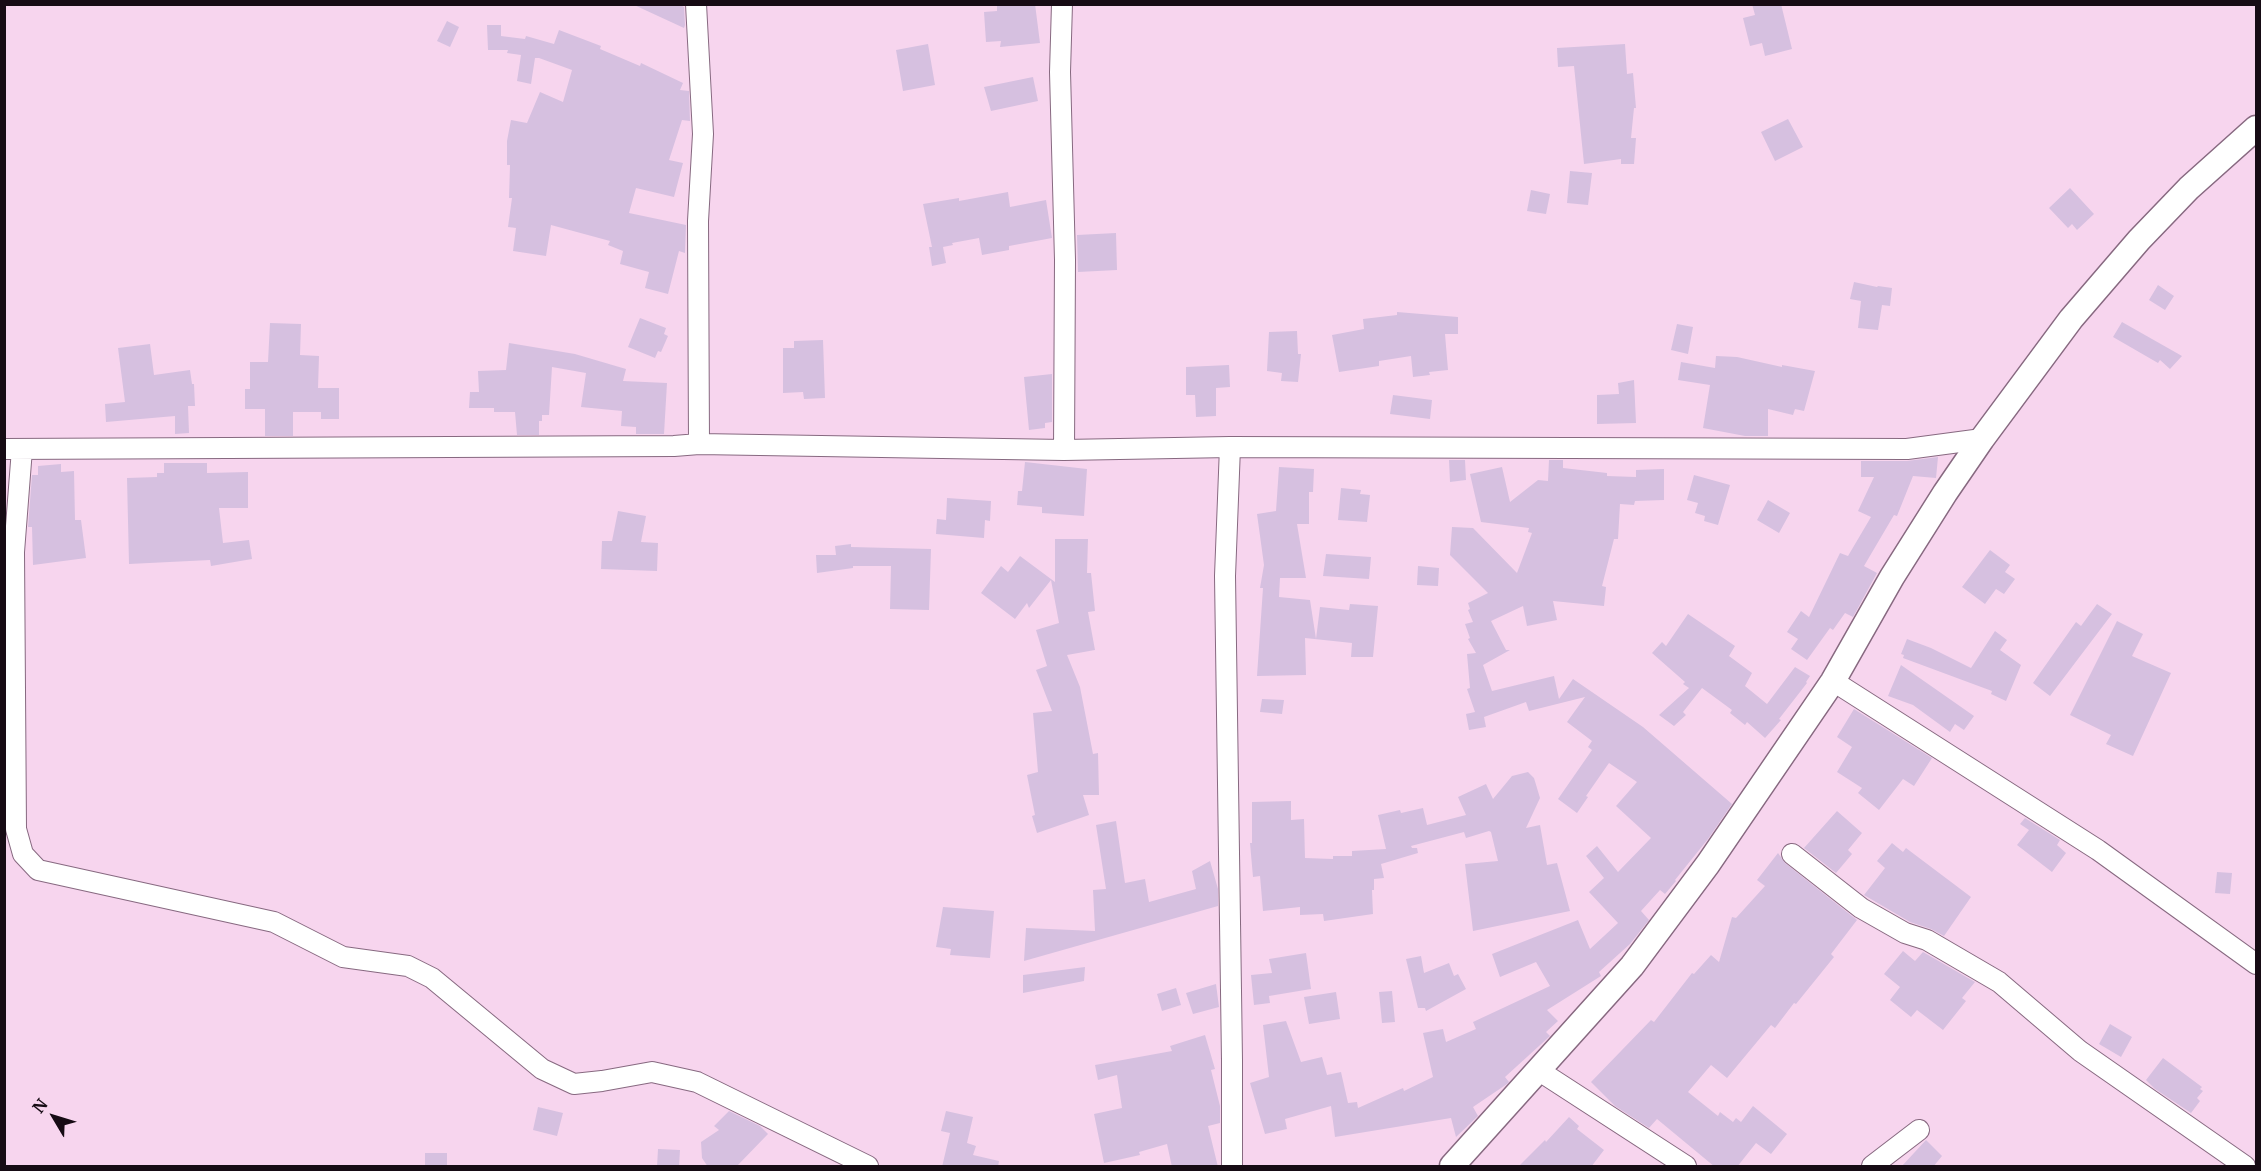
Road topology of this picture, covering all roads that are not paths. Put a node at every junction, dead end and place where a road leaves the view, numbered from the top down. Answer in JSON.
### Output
{"nodes":[{"id":1,"x":696,"y":4,"type":"edge"},
{"id":2,"x":1062,"y":4,"type":"edge"},
{"id":3,"x":2256,"y":128,"type":"edge"},
{"id":4,"x":1982,"y":439,"type":"junction"},
{"id":5,"x":699,"y":444,"type":"junction"},
{"id":6,"x":1230,"y":447,"type":"junction"},
{"id":7,"x":13,"y":449,"type":"edge"},
{"id":8,"x":1064,"y":450,"type":"junction"},
{"id":9,"x":1833,"y":681,"type":"junction"},
{"id":10,"x":1792,"y":854,"type":"dead end"},
{"id":11,"x":2256,"y":964,"type":"edge"},
{"id":12,"x":1538,"y":1070,"type":"junction"},
{"id":13,"x":1919,"y":1130,"type":"dead end"},
{"id":14,"x":868,"y":1167,"type":"edge"},
{"id":15,"x":1232,"y":1167,"type":"edge"},
{"id":16,"x":1452,"y":1167,"type":"edge"},
{"id":17,"x":1686,"y":1167,"type":"edge"},
{"id":18,"x":1872,"y":1167,"type":"edge"},
{"id":19,"x":2245,"y":1167,"type":"edge"}],
"edges":[{"from":1,"to":5,"type":"street"},
{"from":2,"to":8,"type":"street"},
{"from":3,"to":4,"type":"main road"},
{"from":4,"to":6,"type":"street"},
{"from":4,"to":9,"type":"main road"},
{"from":5,"to":7,"type":"street"},
{"from":5,"to":8,"type":"street"},
{"from":6,"to":8,"type":"street"},
{"from":6,"to":15,"type":"street"},
{"from":7,"to":14,"type":"street"},
{"from":9,"to":11,"type":"street"},
{"from":9,"to":12,"type":"main road"},
{"from":10,"to":19,"type":"street"},
{"from":12,"to":16,"type":"main road"},
{"from":12,"to":17,"type":"street"},
{"from":13,"to":18,"type":"street"}]}
